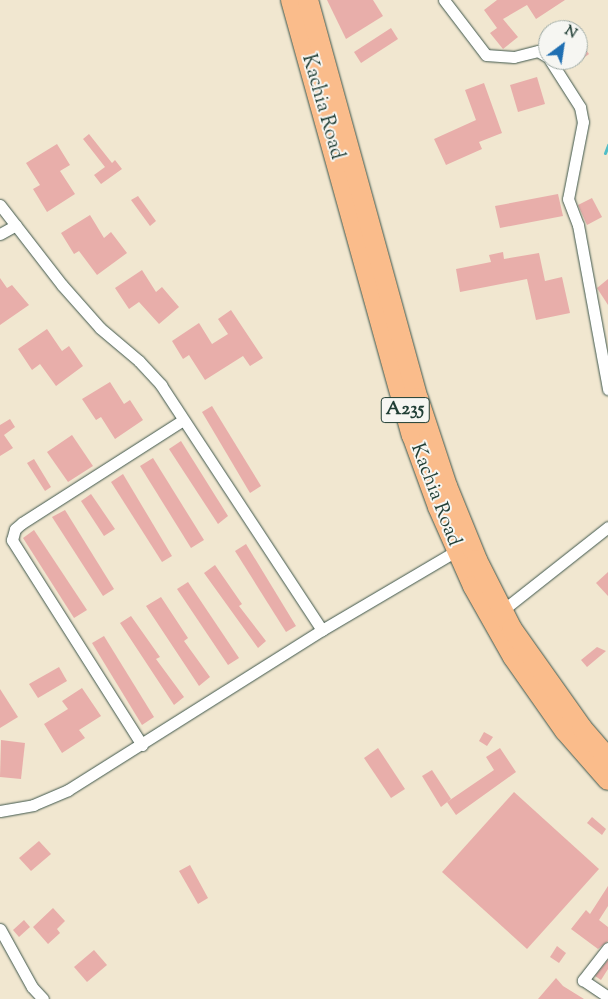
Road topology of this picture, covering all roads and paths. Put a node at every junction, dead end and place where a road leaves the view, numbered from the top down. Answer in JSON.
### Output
{"nodes":[{"id":1,"x":290,"y":0,"type":"edge"},
{"id":2,"x":308,"y":0,"type":"edge"},
{"id":3,"x":444,"y":0,"type":"edge"},
{"id":4,"x":538,"y":51,"type":"edge"},
{"id":5,"x":556,"y":70,"type":"edge"},
{"id":6,"x":0,"y":205,"type":"edge"},
{"id":7,"x":16,"y":225,"type":"junction"},
{"id":8,"x":0,"y":234,"type":"edge"},
{"id":9,"x":608,"y":321,"type":"edge"},
{"id":10,"x":598,"y":330,"type":"junction"},
{"id":11,"x":608,"y":389,"type":"edge"},
{"id":12,"x":182,"y":420,"type":"junction"},
{"id":13,"x":608,"y":527,"type":"edge"},
{"id":14,"x":456,"y":550,"type":"junction"},
{"id":15,"x":503,"y":610,"type":"junction"},
{"id":16,"x":322,"y":630,"type":"junction"},
{"id":17,"x":142,"y":744,"type":"junction"},
{"id":18,"x":608,"y":758,"type":"edge"},
{"id":19,"x":608,"y":780,"type":"edge"},
{"id":20,"x":0,"y":811,"type":"edge"},
{"id":21,"x":0,"y":929,"type":"edge"},
{"id":22,"x":608,"y":948,"type":"edge"},
{"id":23,"x":608,"y":997,"type":"edge"},
{"id":24,"x":43,"y":999,"type":"edge"}],
"edges":[{"from":1,"to":14,"type":"highway","name":"Kachia Road","number":"A235"},
{"from":2,"to":15,"type":"highway","name":"Kachia Road","number":"A235"},
{"from":3,"to":4,"type":"street"},
{"from":5,"to":10,"type":"street"},
{"from":6,"to":7,"type":"street"},
{"from":7,"to":8,"type":"street"},
{"from":7,"to":12,"type":"street"},
{"from":9,"to":10,"type":"street"},
{"from":10,"to":11,"type":"street"},
{"from":12,"to":16,"type":"street"},
{"from":12,"to":17,"type":"street"},
{"from":13,"to":15,"type":"street"},
{"from":14,"to":16,"type":"street"},
{"from":14,"to":19,"type":"highway","name":"Kachia Road","number":"A235"},
{"from":15,"to":18,"type":"highway","name":"Kachia Road","number":"A235"},
{"from":16,"to":17,"type":"street"},
{"from":17,"to":20,"type":"street"},
{"from":21,"to":24,"type":"street"},
{"from":22,"to":23,"type":"street"}]}
